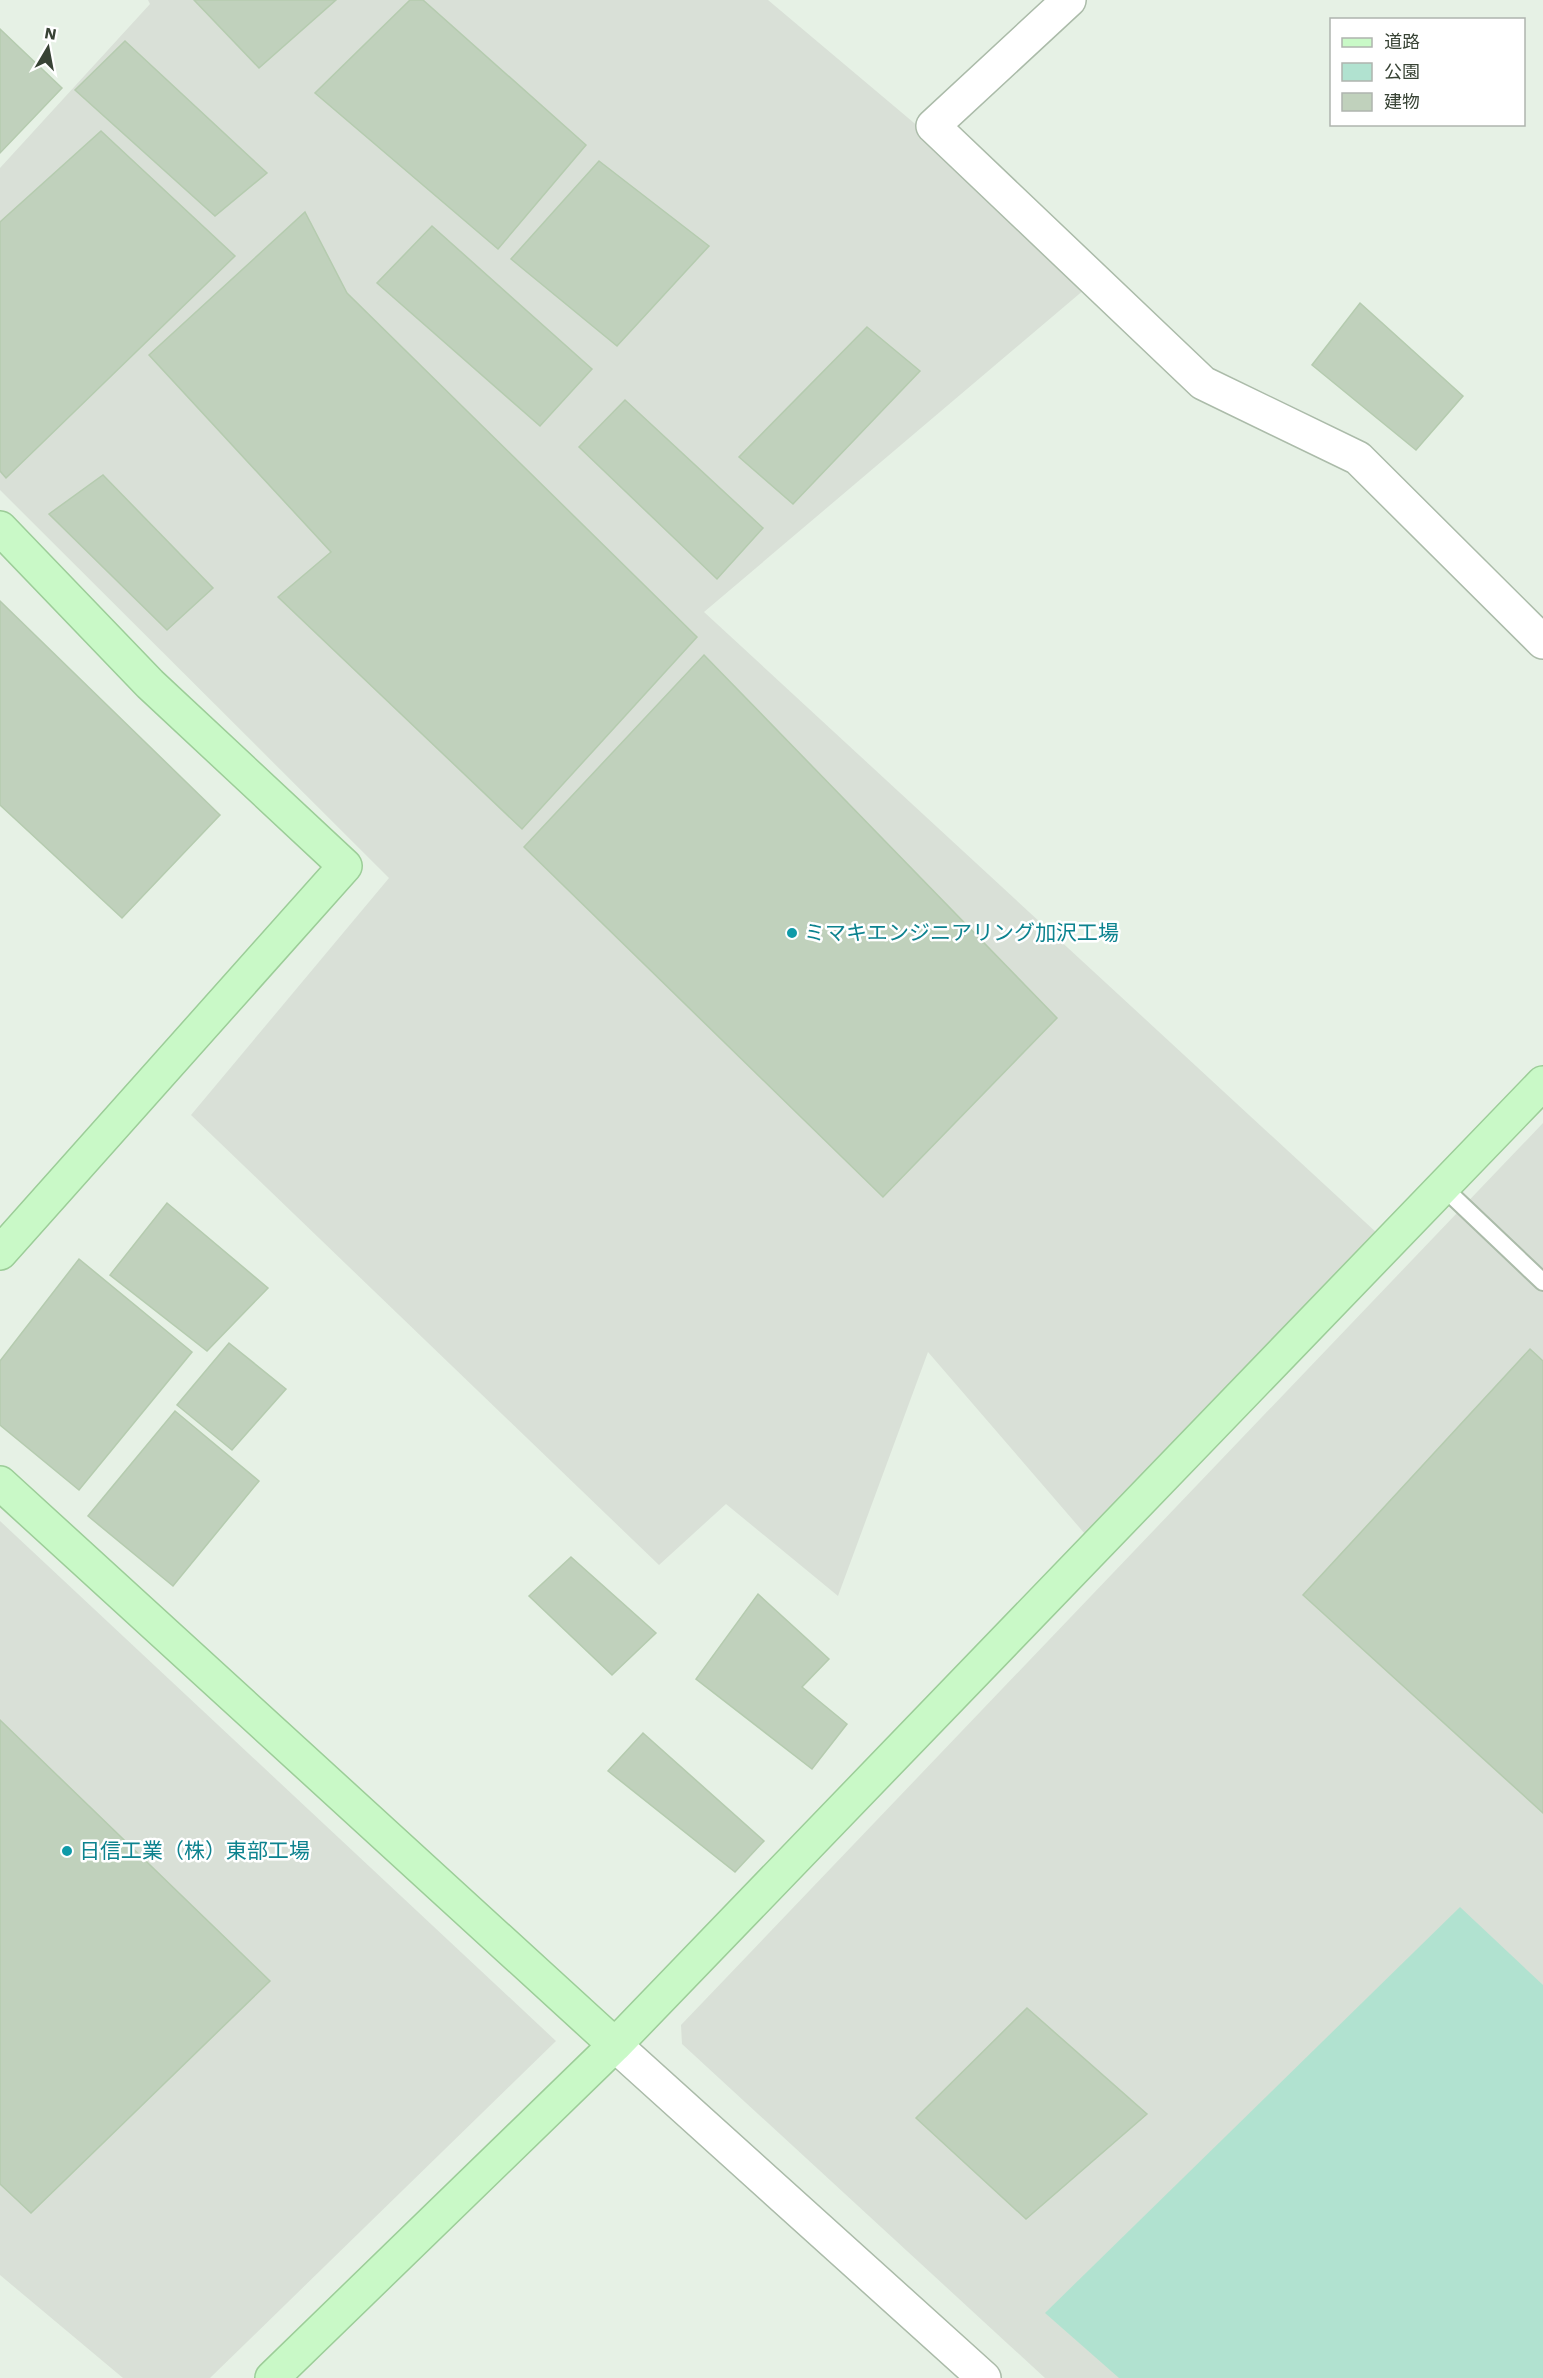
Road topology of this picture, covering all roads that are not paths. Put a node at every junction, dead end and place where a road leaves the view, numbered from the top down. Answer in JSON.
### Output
{"nodes":[{"id":1,"x":1069,"y":0,"type":"edge"},
{"id":2,"x":0,"y":528,"type":"edge"},
{"id":3,"x":1543,"y":642,"type":"edge"},
{"id":4,"x":1543,"y":1083,"type":"edge"},
{"id":5,"x":1444,"y":1188,"type":"junction"},
{"id":6,"x":0,"y":1253,"type":"edge"},
{"id":7,"x":1543,"y":1282,"type":"edge"},
{"id":8,"x":0,"y":1483,"type":"edge"},
{"id":9,"x":615,"y":2045,"type":"junction"},
{"id":10,"x":272,"y":2378,"type":"edge"},
{"id":11,"x":984,"y":2378,"type":"edge"}],
"edges":[{"from":1,"to":3,"type":"street"},
{"from":2,"to":6,"type":"street"},
{"from":4,"to":5,"type":"street"},
{"from":5,"to":7,"type":"lane"},
{"from":5,"to":9,"type":"street"},
{"from":8,"to":9,"type":"street"},
{"from":9,"to":10,"type":"street"},
{"from":9,"to":11,"type":"street"}]}
